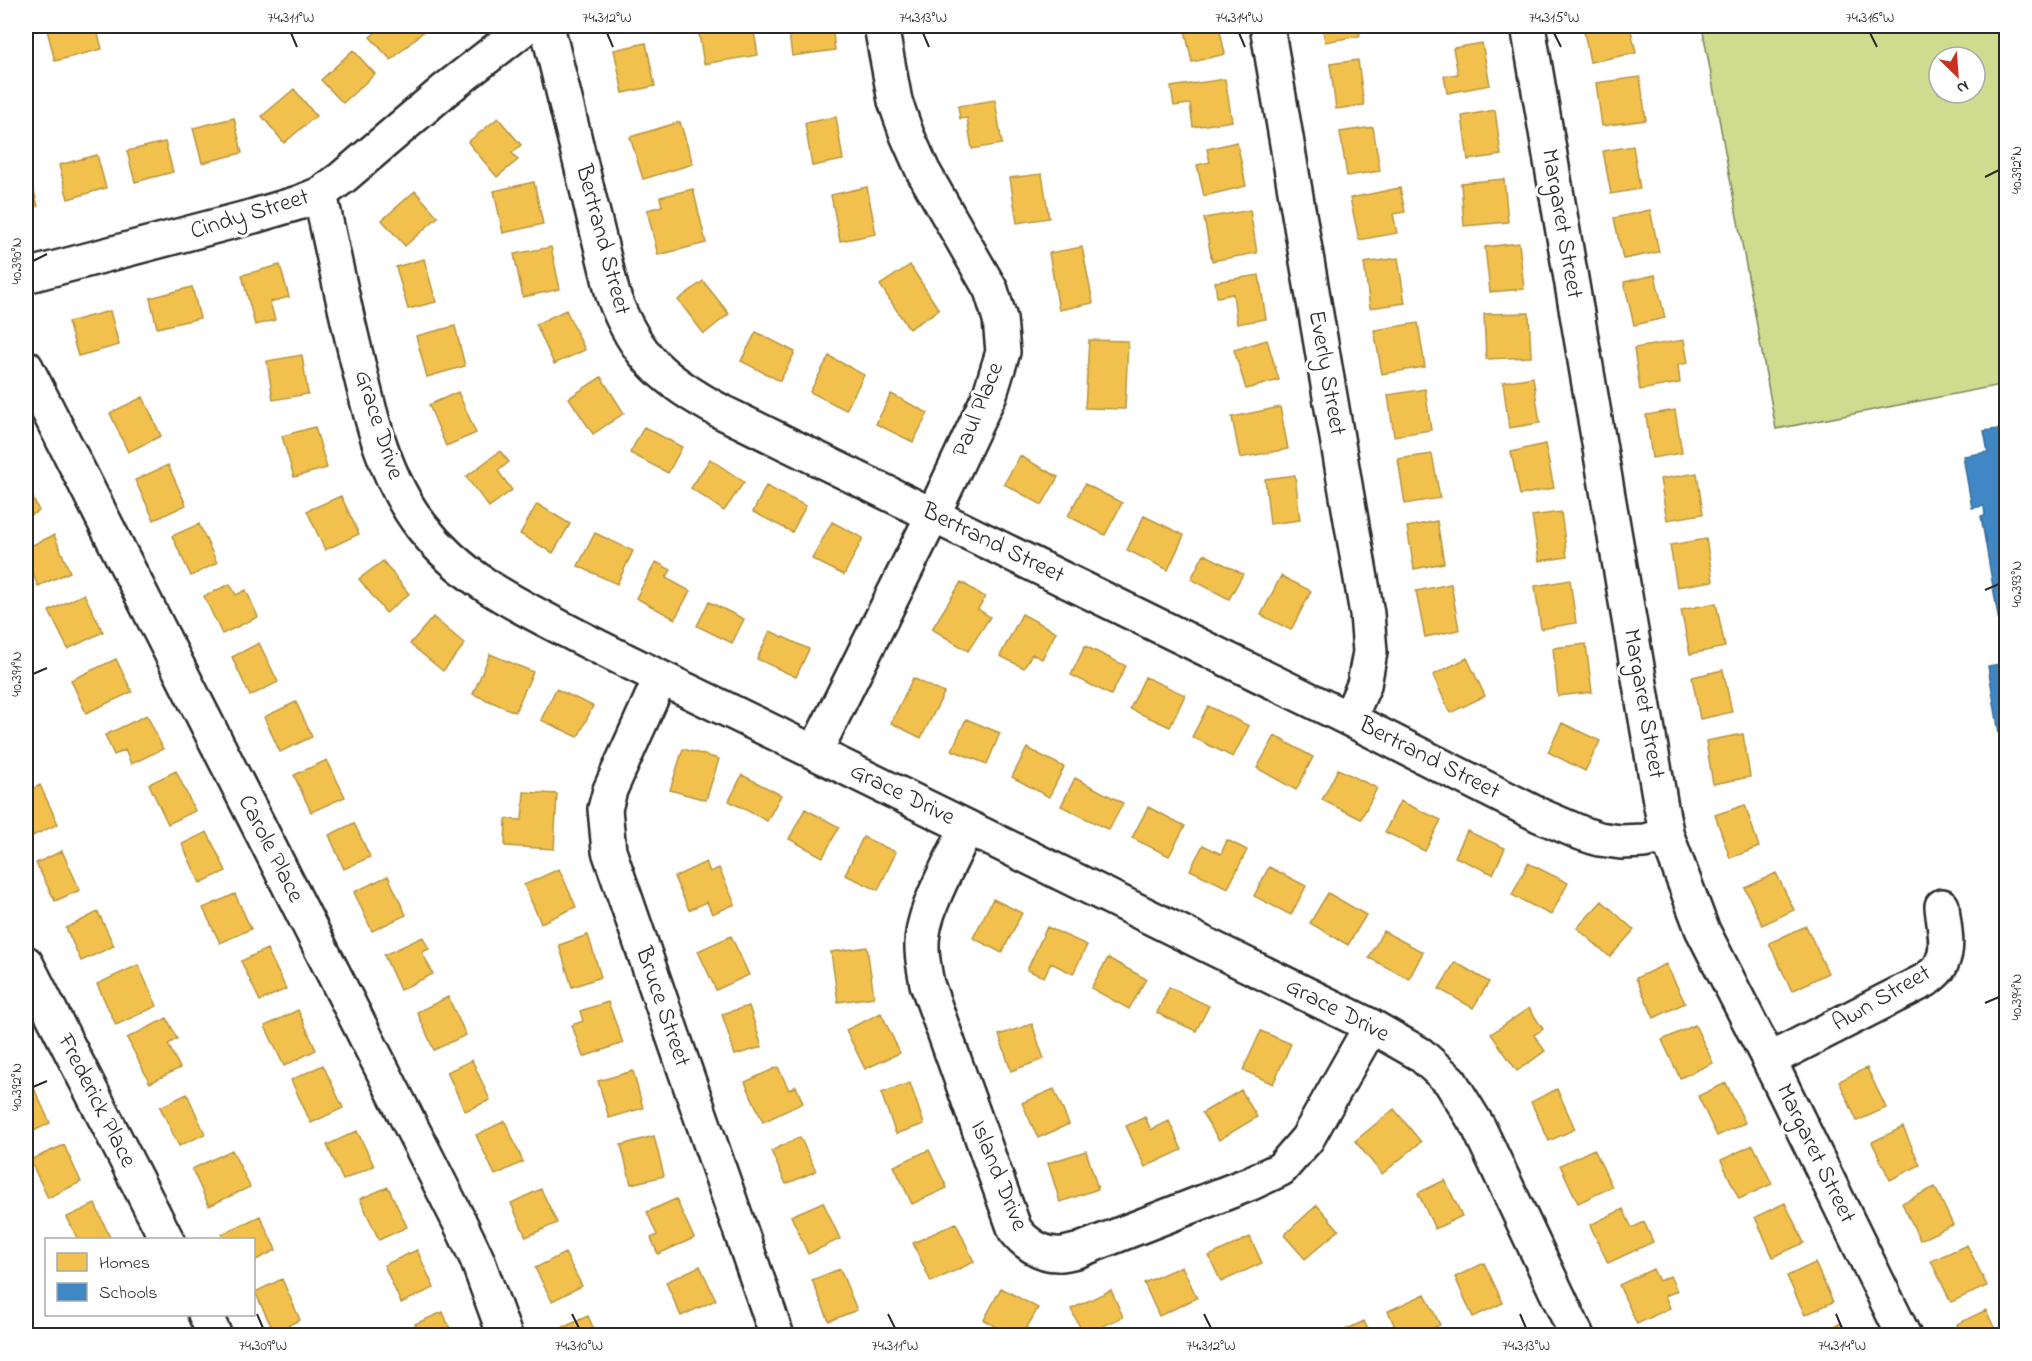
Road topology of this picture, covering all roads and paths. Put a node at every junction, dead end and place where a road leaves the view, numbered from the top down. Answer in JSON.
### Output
{"nodes":[{"id":1,"x":526,"y":26,"type":"edge"},
{"id":2,"x":547,"y":26,"type":"edge"},
{"id":3,"x":880,"y":26,"type":"edge"},
{"id":4,"x":1267,"y":26,"type":"edge"},
{"id":5,"x":1528,"y":26,"type":"edge"},
{"id":6,"x":320,"y":194,"type":"junction"},
{"id":7,"x":26,"y":276,"type":"edge"},
{"id":8,"x":26,"y":367,"type":"edge"},
{"id":9,"x":933,"y":515,"type":"junction"},
{"id":10,"x":660,"y":679,"type":"junction"},
{"id":11,"x":1349,"y":719,"type":"junction"},
{"id":12,"x":815,"y":752,"type":"junction"},
{"id":13,"x":967,"y":827,"type":"junction"},
{"id":14,"x":1668,"y":836,"type":"junction"},
{"id":15,"x":1942,"y":906,"type":"dead end"},
{"id":16,"x":26,"y":963,"type":"edge"},
{"id":17,"x":1371,"y":1026,"type":"junction"},
{"id":18,"x":1769,"y":1060,"type":"junction"},
{"id":19,"x":166,"y":1238,"type":"edge"},
{"id":20,"x":206,"y":1316,"type":"edge"},
{"id":21,"x":1573,"y":1334,"type":"edge"},
{"id":22,"x":215,"y":1335,"type":"edge"},
{"id":23,"x":505,"y":1335,"type":"edge"},
{"id":24,"x":777,"y":1335,"type":"edge"},
{"id":25,"x":1904,"y":1335,"type":"edge"}],
"edges":[{"from":1,"to":6,"type":"street","name":"Cindy Street"},
{"from":2,"to":9,"type":"street","name":"Bertrand Street"},
{"from":3,"to":9,"type":"street","name":"Paul Place"},
{"from":4,"to":11,"type":"street","name":"Everly Street"},
{"from":5,"to":14,"type":"street","name":"Margaret Street"},
{"from":6,"to":7,"type":"street","name":"Cindy Street"},
{"from":6,"to":10,"type":"street","name":"Grace Drive"},
{"from":8,"to":23,"type":"street","name":"Carole Place"},
{"from":9,"to":11,"type":"street","name":"Bertrand Street"},
{"from":9,"to":12,"type":"street","name":"Paul Place"},
{"from":10,"to":12,"type":"street","name":"Grace Drive"},
{"from":10,"to":24,"type":"street","name":"Bruce Street"},
{"from":11,"to":14,"type":"street","name":"Bertrand Street"},
{"from":12,"to":13,"type":"street","name":"Grace Drive"},
{"from":13,"to":17,"type":"street","name":"Grace Drive"},
{"from":13,"to":17,"type":"street","name":"Island Drive"},
{"from":14,"to":18,"type":"street","name":"Margaret Street"},
{"from":15,"to":18,"type":"street","name":"Awn Street"},
{"from":16,"to":19,"type":"street","name":"Frederick Place"},
{"from":17,"to":21,"type":"street","name":"Grace Drive"},
{"from":18,"to":25,"type":"street","name":"Margaret Street"},
{"from":20,"to":22,"type":"street"}]}
